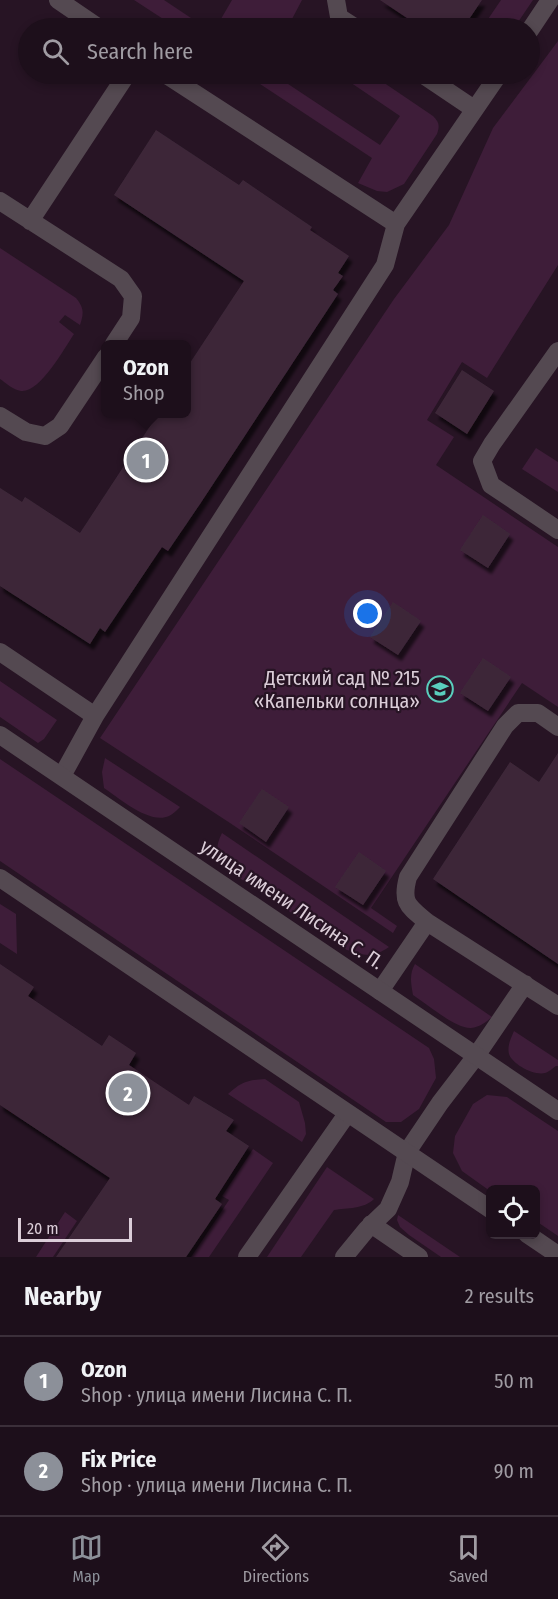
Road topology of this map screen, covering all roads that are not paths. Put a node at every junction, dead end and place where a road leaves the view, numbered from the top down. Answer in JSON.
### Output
{"nodes":[{"id":1,"x":58,"y":0,"type":"edge"},
{"id":2,"x":336,"y":0,"type":"edge"},
{"id":3,"x":550,"y":0,"type":"edge"},
{"id":4,"x":84,"y":18,"type":"edge"},
{"id":5,"x":341,"y":18,"type":"edge"},
{"id":6,"x":538,"y":18,"type":"edge"},
{"id":7,"x":120,"y":84,"type":"edge"},
{"id":8,"x":180,"y":84,"type":"edge"},
{"id":9,"x":437,"y":84,"type":"edge"},
{"id":10,"x":492,"y":84,"type":"edge"},
{"id":11,"x":474,"y":109,"type":"junction"},
{"id":12,"x":0,"y":201,"type":"edge"},
{"id":13,"x":30,"y":221,"type":"junction"},
{"id":14,"x":396,"y":224,"type":"junction"},
{"id":15,"x":117,"y":340,"type":"edge"},
{"id":16,"x":558,"y":351,"type":"edge"},
{"id":17,"x":101,"y":363,"type":"edge"},
{"id":18,"x":0,"y":416,"type":"edge"},
{"id":19,"x":558,"y":530,"type":"edge"},
{"id":20,"x":0,"y":652,"type":"edge"},
{"id":21,"x":95,"y":716,"type":"junction"},
{"id":22,"x":558,"y":727,"type":"edge"},
{"id":23,"x":0,"y":735,"type":"edge"},
{"id":24,"x":62,"y":776,"type":"junction"},
{"id":25,"x":0,"y":878,"type":"edge"},
{"id":26,"x":427,"y":922,"type":"junction"},
{"id":27,"x":525,"y":984,"type":"junction"},
{"id":28,"x":380,"y":991,"type":"junction"},
{"id":29,"x":558,"y":1006,"type":"edge"},
{"id":30,"x":476,"y":1056,"type":"junction"},
{"id":31,"x":558,"y":1111,"type":"edge"},
{"id":32,"x":347,"y":1114,"type":"junction"},
{"id":33,"x":407,"y":1152,"type":"junction"},
{"id":34,"x":486,"y":1206,"type":"edge"},
{"id":35,"x":371,"y":1224,"type":"junction"},
{"id":36,"x":535,"y":1239,"type":"edge"},
{"id":37,"x":558,"y":1255,"type":"edge"},
{"id":38,"x":247,"y":1257,"type":"edge"},
{"id":39,"x":344,"y":1257,"type":"edge"},
{"id":40,"x":419,"y":1257,"type":"edge"}],
"edges":[{"from":1,"to":4,"type":"street"},
{"from":2,"to":5,"type":"street"},
{"from":3,"to":6,"type":"street"},
{"from":7,"to":13,"type":"street"},
{"from":8,"to":14,"type":"street"},
{"from":9,"to":11,"type":"street"},
{"from":10,"to":11,"type":"street"},
{"from":11,"to":14,"type":"street"},
{"from":12,"to":13,"type":"street"},
{"from":13,"to":15,"type":"street"},
{"from":14,"to":21,"type":"street"},
{"from":16,"to":19,"type":"street"},
{"from":17,"to":18,"type":"street"},
{"from":20,"to":21,"type":"street"},
{"from":21,"to":24,"type":"street"},
{"from":22,"to":26,"type":"street"},
{"from":23,"to":24,"type":"street","name":"улица имени Лисина С. П."},
{"from":24,"to":28,"type":"street","name":"улица имени Лисина С. П."},
{"from":25,"to":32,"type":"street"},
{"from":26,"to":27,"type":"street"},
{"from":26,"to":28,"type":"street"},
{"from":27,"to":29,"type":"street"},
{"from":27,"to":30,"type":"street"},
{"from":28,"to":30,"type":"street","name":"улица имени Лисина С. П."},
{"from":30,"to":31,"type":"street","name":"улица имени Лисина С. П."},
{"from":30,"to":33,"type":"street"},
{"from":32,"to":33,"type":"street"},
{"from":32,"to":38,"type":"street"},
{"from":33,"to":34,"type":"street"},
{"from":33,"to":35,"type":"street"},
{"from":35,"to":39,"type":"street"},
{"from":35,"to":40,"type":"street"},
{"from":36,"to":37,"type":"street"}]}
